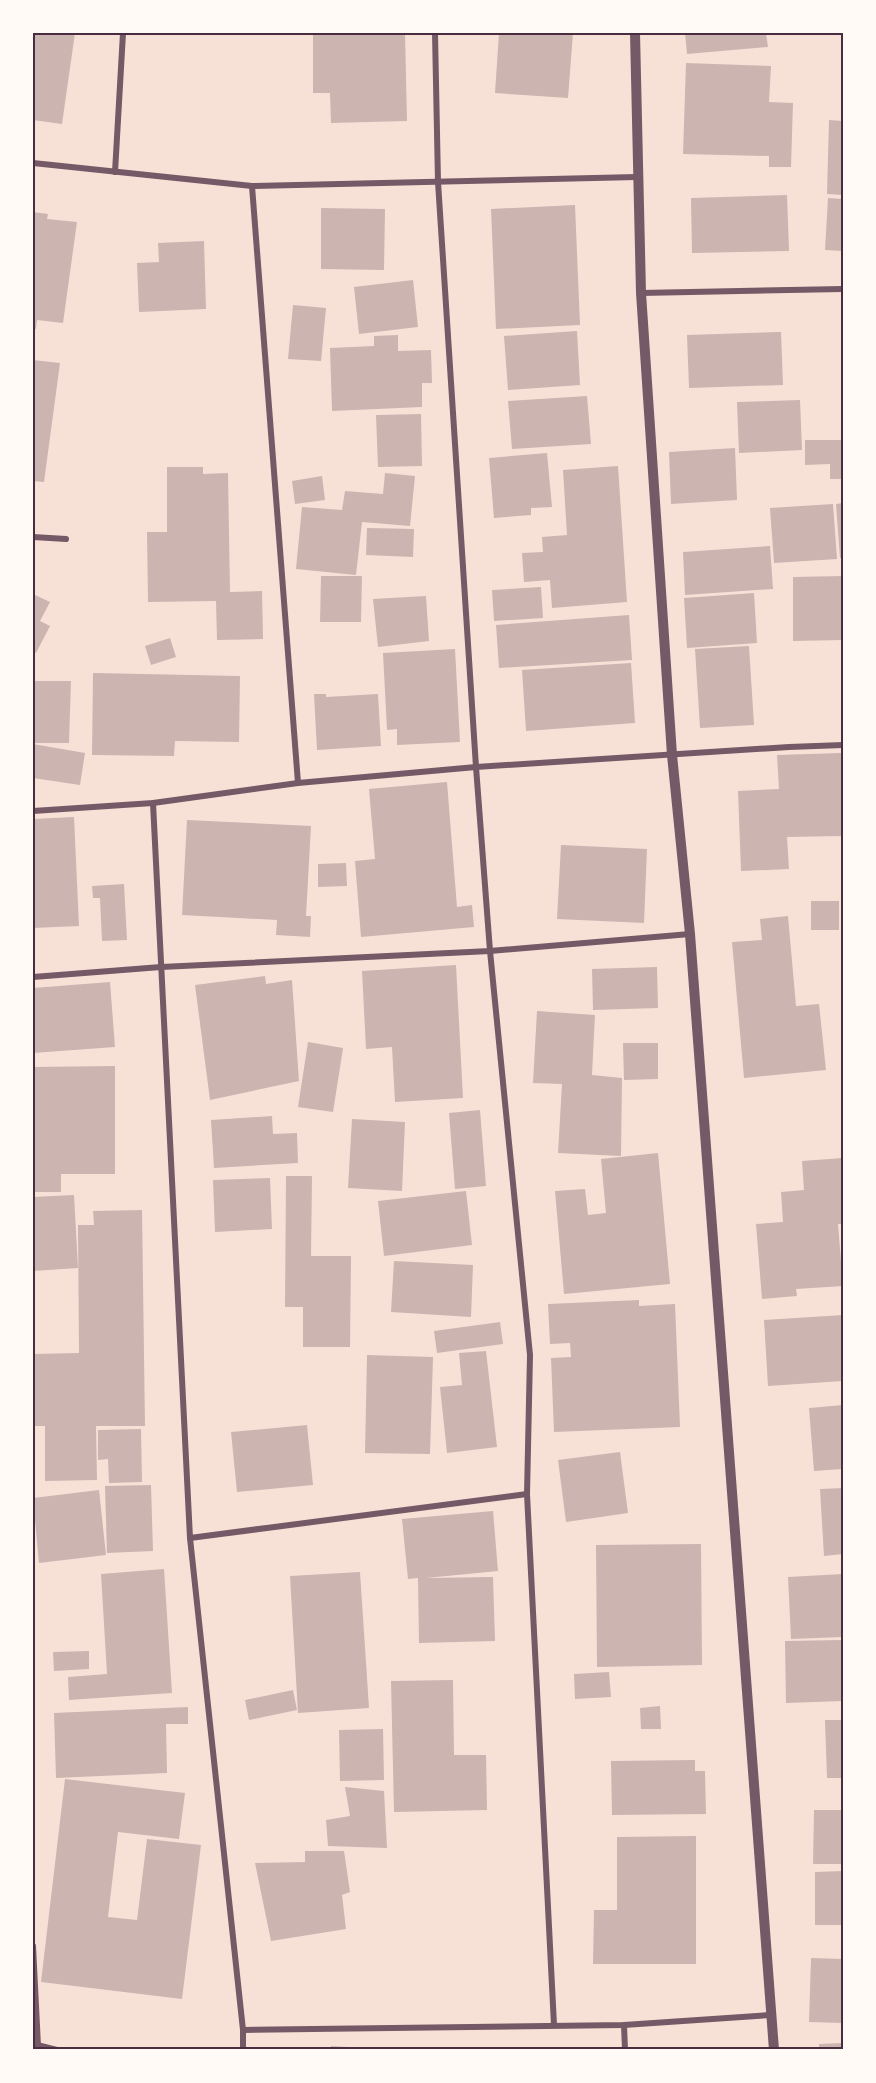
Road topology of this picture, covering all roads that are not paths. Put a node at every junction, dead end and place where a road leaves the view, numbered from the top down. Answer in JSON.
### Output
{"nodes":[{"id":1,"x":123,"y":33,"type":"edge"},
{"id":2,"x":435,"y":33,"type":"edge"},
{"id":3,"x":634,"y":33,"type":"edge"},
{"id":4,"x":33,"y":163,"type":"edge"},
{"id":5,"x":115,"y":172,"type":"junction"},
{"id":6,"x":637,"y":177,"type":"junction"},
{"id":7,"x":438,"y":182,"type":"junction"},
{"id":8,"x":252,"y":186,"type":"junction"},
{"id":9,"x":843,"y":289,"type":"edge"},
{"id":10,"x":641,"y":293,"type":"junction"},
{"id":11,"x":33,"y":537,"type":"edge"},
{"id":12,"x":66,"y":539,"type":"dead end"},
{"id":13,"x":843,"y":745,"type":"edge"},
{"id":14,"x":672,"y":755,"type":"junction"},
{"id":15,"x":476,"y":767,"type":"junction"},
{"id":16,"x":298,"y":783,"type":"junction"},
{"id":17,"x":153,"y":803,"type":"junction"},
{"id":18,"x":33,"y":811,"type":"edge"},
{"id":19,"x":690,"y":934,"type":"junction"},
{"id":20,"x":490,"y":951,"type":"junction"},
{"id":21,"x":161,"y":967,"type":"junction"},
{"id":22,"x":33,"y":977,"type":"edge"},
{"id":23,"x":527,"y":1494,"type":"junction"},
{"id":24,"x":189,"y":1538,"type":"junction"},
{"id":25,"x":33,"y":1946,"type":"edge"},
{"id":26,"x":771,"y":2015,"type":"junction"},
{"id":27,"x":554,"y":2025,"type":"junction"},
{"id":28,"x":624,"y":2025,"type":"junction"},
{"id":29,"x":243,"y":2030,"type":"junction"},
{"id":30,"x":36,"y":2045,"type":"edge"},
{"id":31,"x":57,"y":2050,"type":"edge"},
{"id":32,"x":243,"y":2050,"type":"edge"},
{"id":33,"x":625,"y":2050,"type":"edge"},
{"id":34,"x":774,"y":2050,"type":"edge"}],
"edges":[{"from":1,"to":5,"type":"street"},
{"from":2,"to":7,"type":"street"},
{"from":3,"to":6,"type":"street"},
{"from":4,"to":5,"type":"street"},
{"from":5,"to":8,"type":"street"},
{"from":6,"to":7,"type":"street"},
{"from":6,"to":10,"type":"street"},
{"from":7,"to":8,"type":"street"},
{"from":7,"to":15,"type":"street"},
{"from":8,"to":16,"type":"street"},
{"from":9,"to":10,"type":"street"},
{"from":10,"to":14,"type":"street"},
{"from":11,"to":12,"type":"street"},
{"from":13,"to":14,"type":"street"},
{"from":14,"to":15,"type":"street"},
{"from":14,"to":19,"type":"street"},
{"from":15,"to":16,"type":"street"},
{"from":15,"to":20,"type":"street"},
{"from":16,"to":17,"type":"street"},
{"from":17,"to":18,"type":"street"},
{"from":17,"to":21,"type":"street"},
{"from":19,"to":20,"type":"street"},
{"from":19,"to":26,"type":"street"},
{"from":20,"to":21,"type":"street"},
{"from":20,"to":23,"type":"street"},
{"from":21,"to":22,"type":"street"},
{"from":21,"to":24,"type":"street"},
{"from":23,"to":24,"type":"street"},
{"from":23,"to":27,"type":"street"},
{"from":24,"to":29,"type":"street"},
{"from":25,"to":30,"type":"street"},
{"from":26,"to":28,"type":"street"},
{"from":26,"to":34,"type":"street"},
{"from":27,"to":28,"type":"street"},
{"from":27,"to":29,"type":"street"},
{"from":28,"to":33,"type":"street"},
{"from":29,"to":32,"type":"street"},
{"from":30,"to":31,"type":"street"}]}
